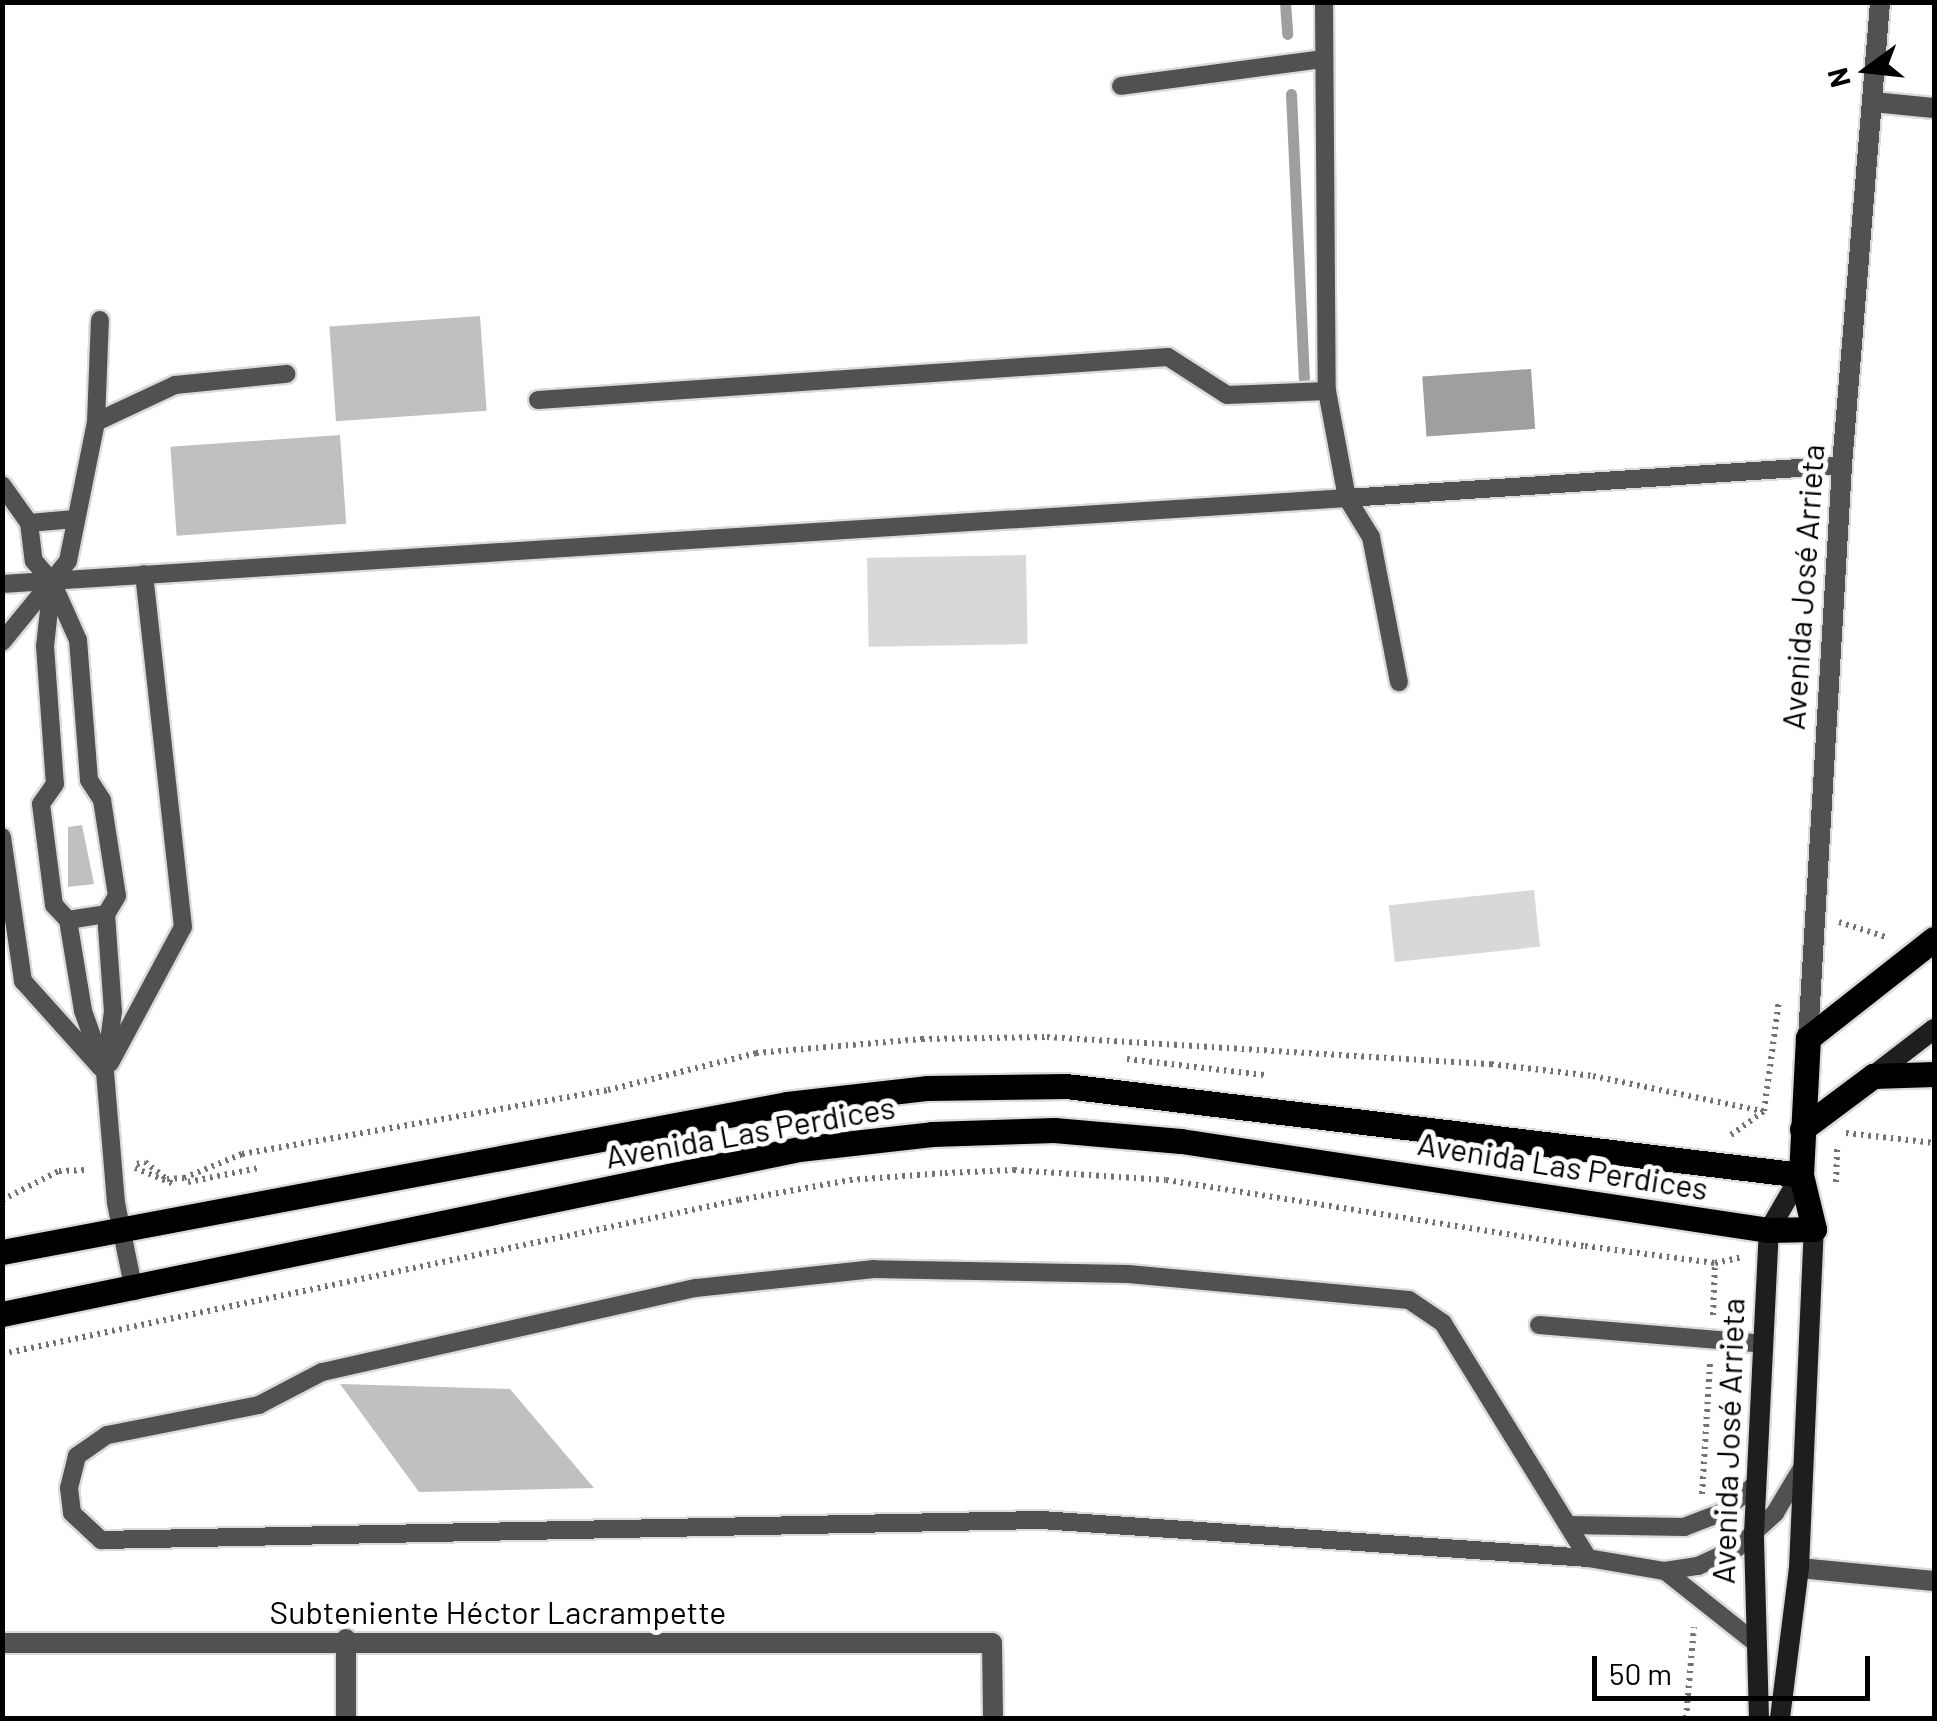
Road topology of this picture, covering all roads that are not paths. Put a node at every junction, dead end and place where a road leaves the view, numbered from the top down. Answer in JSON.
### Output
{"nodes":[{"id":1,"x":1324,"y":2,"type":"edge"},
{"id":2,"x":1880,"y":2,"type":"edge"},
{"id":3,"x":1324,"y":59,"type":"junction"},
{"id":4,"x":1121,"y":86,"type":"dead end"},
{"id":5,"x":1873,"y":102,"type":"junction"},
{"id":6,"x":1934,"y":108,"type":"edge"},
{"id":7,"x":100,"y":320,"type":"dead end"},
{"id":8,"x":286,"y":374,"type":"dead end"},
{"id":9,"x":1327,"y":391,"type":"junction"},
{"id":10,"x":538,"y":400,"type":"dead end"},
{"id":11,"x":96,"y":422,"type":"junction"},
{"id":12,"x":1842,"y":465,"type":"junction"},
{"id":13,"x":2,"y":485,"type":"edge"},
{"id":14,"x":1347,"y":498,"type":"junction"},
{"id":15,"x":75,"y":519,"type":"junction"},
{"id":16,"x":29,"y":523,"type":"junction"},
{"id":17,"x":144,"y":574,"type":"junction"},
{"id":18,"x":52,"y":582,"type":"junction"},
{"id":19,"x":2,"y":584,"type":"edge"},
{"id":20,"x":2,"y":642,"type":"edge"},
{"id":21,"x":1399,"y":682,"type":"dead end"},
{"id":22,"x":89,"y":780,"type":"junction"},
{"id":23,"x":55,"y":784,"type":"junction"},
{"id":24,"x":2,"y":836,"type":"edge"},
{"id":25,"x":106,"y":914,"type":"junction"},
{"id":26,"x":68,"y":920,"type":"junction"},
{"id":27,"x":1925,"y":946,"type":"edge"},
{"id":28,"x":1934,"y":1029,"type":"edge"},
{"id":29,"x":1808,"y":1038,"type":"junction"},
{"id":30,"x":104,"y":1072,"type":"junction"},
{"id":31,"x":1934,"y":1074,"type":"edge"},
{"id":32,"x":1873,"y":1076,"type":"junction"},
{"id":33,"x":1802,"y":1129,"type":"junction"},
{"id":34,"x":1801,"y":1176,"type":"junction"},
{"id":35,"x":120,"y":1229,"type":"junction"},
{"id":36,"x":1814,"y":1230,"type":"junction"},
{"id":37,"x":1768,"y":1241,"type":"junction"},
{"id":38,"x":2,"y":1252,"type":"edge"},
{"id":39,"x":134,"y":1291,"type":"junction"},
{"id":40,"x":2,"y":1314,"type":"edge"},
{"id":41,"x":1540,"y":1325,"type":"dead end"},
{"id":42,"x":1763,"y":1344,"type":"junction"},
{"id":43,"x":1806,"y":1462,"type":"junction"},
{"id":44,"x":1756,"y":1483,"type":"junction"},
{"id":45,"x":1568,"y":1525,"type":"junction"},
{"id":46,"x":1754,"y":1534,"type":"junction"},
{"id":47,"x":1588,"y":1558,"type":"junction"},
{"id":48,"x":1799,"y":1568,"type":"junction"},
{"id":49,"x":1665,"y":1571,"type":"junction"},
{"id":50,"x":1934,"y":1581,"type":"edge"},
{"id":51,"x":346,"y":1639,"type":"junction"},
{"id":52,"x":1752,"y":1640,"type":"junction"},
{"id":53,"x":2,"y":1643,"type":"edge"},
{"id":54,"x":346,"y":1718,"type":"edge"},
{"id":55,"x":993,"y":1718,"type":"edge"},
{"id":56,"x":1759,"y":1718,"type":"edge"},
{"id":57,"x":1780,"y":1718,"type":"edge"}],
"edges":[{"from":1,"to":3,"type":"lane"},
{"from":2,"to":5,"type":"street","name":"Avenida José Arrieta"},
{"from":3,"to":4,"type":"lane"},
{"from":3,"to":9,"type":"lane"},
{"from":5,"to":6,"type":"street"},
{"from":5,"to":12,"type":"street","name":"Avenida José Arrieta"},
{"from":7,"to":11,"type":"lane"},
{"from":8,"to":11,"type":"lane"},
{"from":9,"to":10,"type":"lane"},
{"from":9,"to":14,"type":"lane"},
{"from":11,"to":15,"type":"lane"},
{"from":12,"to":14,"type":"lane"},
{"from":12,"to":29,"type":"street","name":"Avenida José Arrieta"},
{"from":13,"to":16,"type":"lane"},
{"from":14,"to":17,"type":"lane"},
{"from":14,"to":21,"type":"lane"},
{"from":15,"to":16,"type":"lane"},
{"from":15,"to":18,"type":"lane"},
{"from":16,"to":18,"type":"lane"},
{"from":17,"to":18,"type":"lane"},
{"from":17,"to":30,"type":"lane"},
{"from":18,"to":19,"type":"lane"},
{"from":18,"to":20,"type":"lane"},
{"from":18,"to":22,"type":"lane"},
{"from":18,"to":23,"type":"lane"},
{"from":22,"to":23,"type":"lane"},
{"from":22,"to":25,"type":"lane"},
{"from":23,"to":26,"type":"lane"},
{"from":24,"to":30,"type":"lane"},
{"from":25,"to":26,"type":"lane"},
{"from":25,"to":30,"type":"lane"},
{"from":26,"to":30,"type":"lane"},
{"from":27,"to":29,"type":"main road"},
{"from":28,"to":32,"type":"main road"},
{"from":29,"to":33,"type":"main road","name":"Avenida José Arrieta"},
{"from":30,"to":35,"type":"lane"},
{"from":31,"to":32,"type":"main road"},
{"from":32,"to":33,"type":"main road"},
{"from":33,"to":34,"type":"main road","name":"Avenida José Arrieta"},
{"from":34,"to":35,"type":"main road","name":"Avenida Las Perdices"},
{"from":34,"to":36,"type":"main road","name":"Avenida José Arrieta"},
{"from":34,"to":37,"type":"main road","name":"Avenida José Arrieta"},
{"from":35,"to":38,"type":"main road","name":"Avenida Las Perdices"},
{"from":35,"to":39,"type":"lane"},
{"from":36,"to":37,"type":"main road","name":"Avenida Las Perdices"},
{"from":36,"to":43,"type":"main road","name":"Avenida José Arrieta"},
{"from":37,"to":39,"type":"main road","name":"Avenida Las Perdices"},
{"from":37,"to":42,"type":"main road","name":"Avenida José Arrieta"},
{"from":39,"to":40,"type":"main road","name":"Avenida Las Perdices"},
{"from":41,"to":42,"type":"lane"},
{"from":42,"to":44,"type":"main road","name":"Avenida José Arrieta"},
{"from":43,"to":46,"type":"lane"},
{"from":43,"to":48,"type":"main road","name":"Avenida José Arrieta"},
{"from":44,"to":45,"type":"lane"},
{"from":44,"to":46,"type":"main road","name":"Avenida José Arrieta"},
{"from":45,"to":47,"type":"lane"},
{"from":45,"to":47,"type":"lane"},
{"from":46,"to":49,"type":"lane"},
{"from":46,"to":52,"type":"main road","name":"Avenida José Arrieta"},
{"from":47,"to":49,"type":"lane"},
{"from":48,"to":50,"type":"street"},
{"from":48,"to":57,"type":"main road","name":"Avenida José Arrieta"},
{"from":49,"to":52,"type":"lane"},
{"from":51,"to":53,"type":"street","name":"Subteniente Héctor Lacrampette"},
{"from":51,"to":54,"type":"street"},
{"from":51,"to":55,"type":"street","name":"Subteniente Héctor Lacrampette"},
{"from":52,"to":56,"type":"main road","name":"Avenida José Arrieta"}]}
